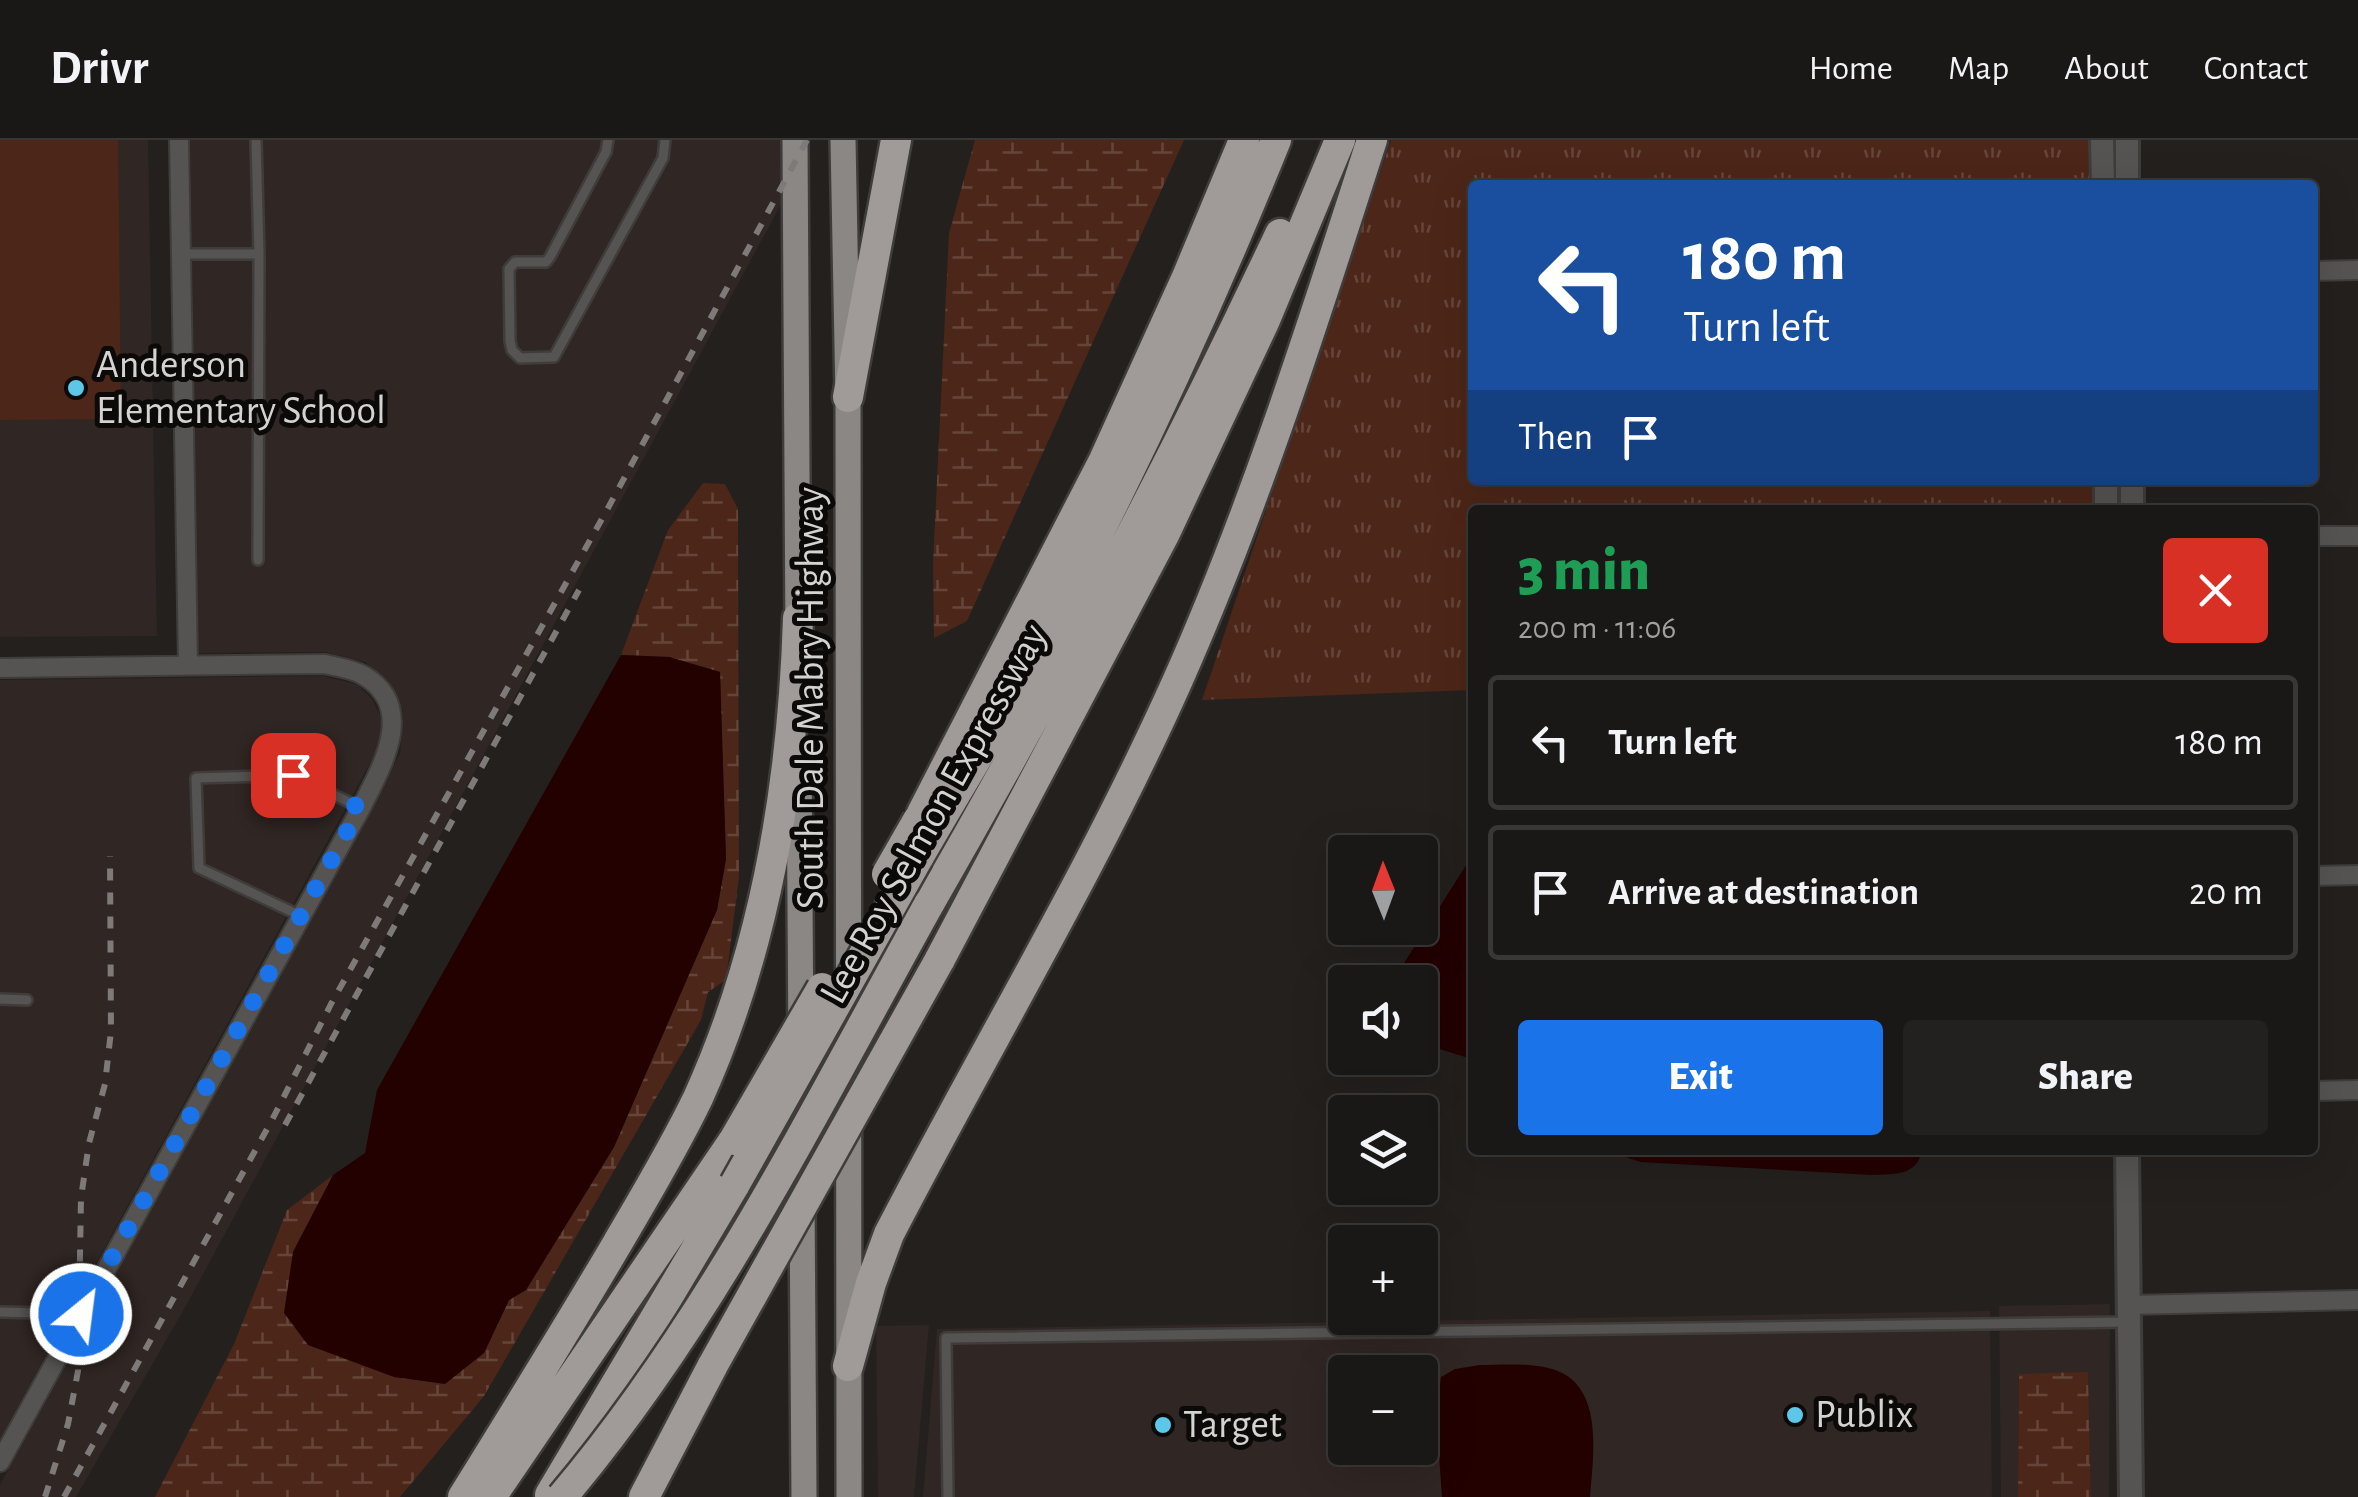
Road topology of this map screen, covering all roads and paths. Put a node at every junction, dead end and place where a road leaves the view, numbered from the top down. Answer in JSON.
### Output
{"nodes":[{"id":1,"x":179,"y":140,"type":"edge"},
{"id":2,"x":256,"y":140,"type":"edge"},
{"id":3,"x":608,"y":140,"type":"edge"},
{"id":4,"x":665,"y":140,"type":"edge"},
{"id":5,"x":796,"y":140,"type":"edge"},
{"id":6,"x":843,"y":140,"type":"edge"},
{"id":7,"x":896,"y":140,"type":"edge"},
{"id":8,"x":1244,"y":140,"type":"edge"},
{"id":9,"x":1276,"y":140,"type":"edge"},
{"id":10,"x":1323,"y":140,"type":"edge"},
{"id":11,"x":1340,"y":140,"type":"edge"},
{"id":12,"x":1372,"y":140,"type":"edge"},
{"id":13,"x":2102,"y":140,"type":"edge"},
{"id":14,"x":2127,"y":140,"type":"edge"},
{"id":15,"x":2103,"y":180,"type":"edge"},
{"id":16,"x":2127,"y":180,"type":"edge"},
{"id":17,"x":181,"y":254,"type":"junction"},
{"id":18,"x":259,"y":254,"type":"junction"},
{"id":19,"x":2318,"y":270,"type":"edge"},
{"id":20,"x":2358,"y":270,"type":"edge"},
{"id":21,"x":848,"y":397,"type":"junction"},
{"id":22,"x":2318,"y":536,"type":"edge"},
{"id":23,"x":2358,"y":536,"type":"edge"},
{"id":24,"x":258,"y":560,"type":"dead end"},
{"id":25,"x":798,"y":618,"type":"junction"},
{"id":26,"x":188,"y":665,"type":"junction"},
{"id":27,"x":0,"y":668,"type":"edge"},
{"id":28,"x":360,"y":808,"type":"junction"},
{"id":29,"x":2358,"y":875,"type":"edge"},
{"id":30,"x":2318,"y":876,"type":"edge"},
{"id":31,"x":301,"y":916,"type":"junction"},
{"id":32,"x":0,"y":999,"type":"edge"},
{"id":33,"x":27,"y":1000,"type":"dead end"},
{"id":34,"x":2358,"y":1090,"type":"edge"},
{"id":35,"x":2318,"y":1091,"type":"edge"},
{"id":36,"x":2128,"y":1155,"type":"edge"},
{"id":37,"x":735,"y":1184,"type":"junction"},
{"id":38,"x":2358,"y":1300,"type":"edge"},
{"id":39,"x":0,"y":1312,"type":"edge"},
{"id":40,"x":81,"y":1314,"type":"junction"},
{"id":41,"x":2129,"y":1314,"type":"junction"},
{"id":42,"x":848,"y":1366,"type":"junction"},
{"id":43,"x":0,"y":1462,"type":"edge"},
{"id":44,"x":463,"y":1497,"type":"edge"},
{"id":45,"x":491,"y":1497,"type":"edge"},
{"id":46,"x":549,"y":1497,"type":"edge"},
{"id":47,"x":562,"y":1497,"type":"edge"},
{"id":48,"x":583,"y":1497,"type":"edge"},
{"id":49,"x":644,"y":1497,"type":"edge"},
{"id":50,"x":804,"y":1497,"type":"edge"},
{"id":51,"x":849,"y":1497,"type":"edge"},
{"id":52,"x":948,"y":1497,"type":"edge"},
{"id":53,"x":2131,"y":1497,"type":"edge"}],
"edges":[{"from":1,"to":17,"type":"street"},
{"from":2,"to":18,"type":"lane"},
{"from":3,"to":4,"type":"lane"},
{"from":5,"to":25,"type":"main road","name":"South Dale Mabry Highway"},
{"from":6,"to":21,"type":"main road","name":"South Dale Mabry Highway"},
{"from":7,"to":21,"type":"highway"},
{"from":8,"to":45,"type":"highway","name":"Lee Roy Selmon Expressway","bridge":true},
{"from":9,"to":37,"type":"highway","bridge":true},
{"from":10,"to":47,"type":"highway","name":"Lee Roy Selmon Expressway","bridge":true},
{"from":11,"to":49,"type":"highway","bridge":true},
{"from":12,"to":42,"type":"highway"},
{"from":13,"to":15,"type":"street"},
{"from":14,"to":16,"type":"street"},
{"from":17,"to":18,"type":"lane"},
{"from":17,"to":26,"type":"street"},
{"from":18,"to":24,"type":"lane"},
{"from":19,"to":20,"type":"street"},
{"from":21,"to":42,"type":"main road","name":"South Dale Mabry Highway"},
{"from":22,"to":23,"type":"street"},
{"from":25,"to":44,"type":"highway"},
{"from":25,"to":50,"type":"main road","name":"South Dale Mabry Highway"},
{"from":26,"to":27,"type":"street"},
{"from":26,"to":28,"type":"street"},
{"from":28,"to":31,"type":"street"},
{"from":28,"to":31,"type":"lane"},
{"from":29,"to":30,"type":"street"},
{"from":31,"to":40,"type":"street"},
{"from":32,"to":33,"type":"lane"},
{"from":34,"to":35,"type":"street"},
{"from":36,"to":41,"type":"street"},
{"from":37,"to":46,"type":"highway"},
{"from":37,"to":48,"type":"highway"},
{"from":38,"to":41,"type":"street"},
{"from":39,"to":40,"type":"lane"},
{"from":40,"to":43,"type":"street"},
{"from":41,"to":52,"type":"lane"},
{"from":41,"to":53,"type":"street"},
{"from":42,"to":51,"type":"main road","name":"South Dale Mabry Highway"}]}
